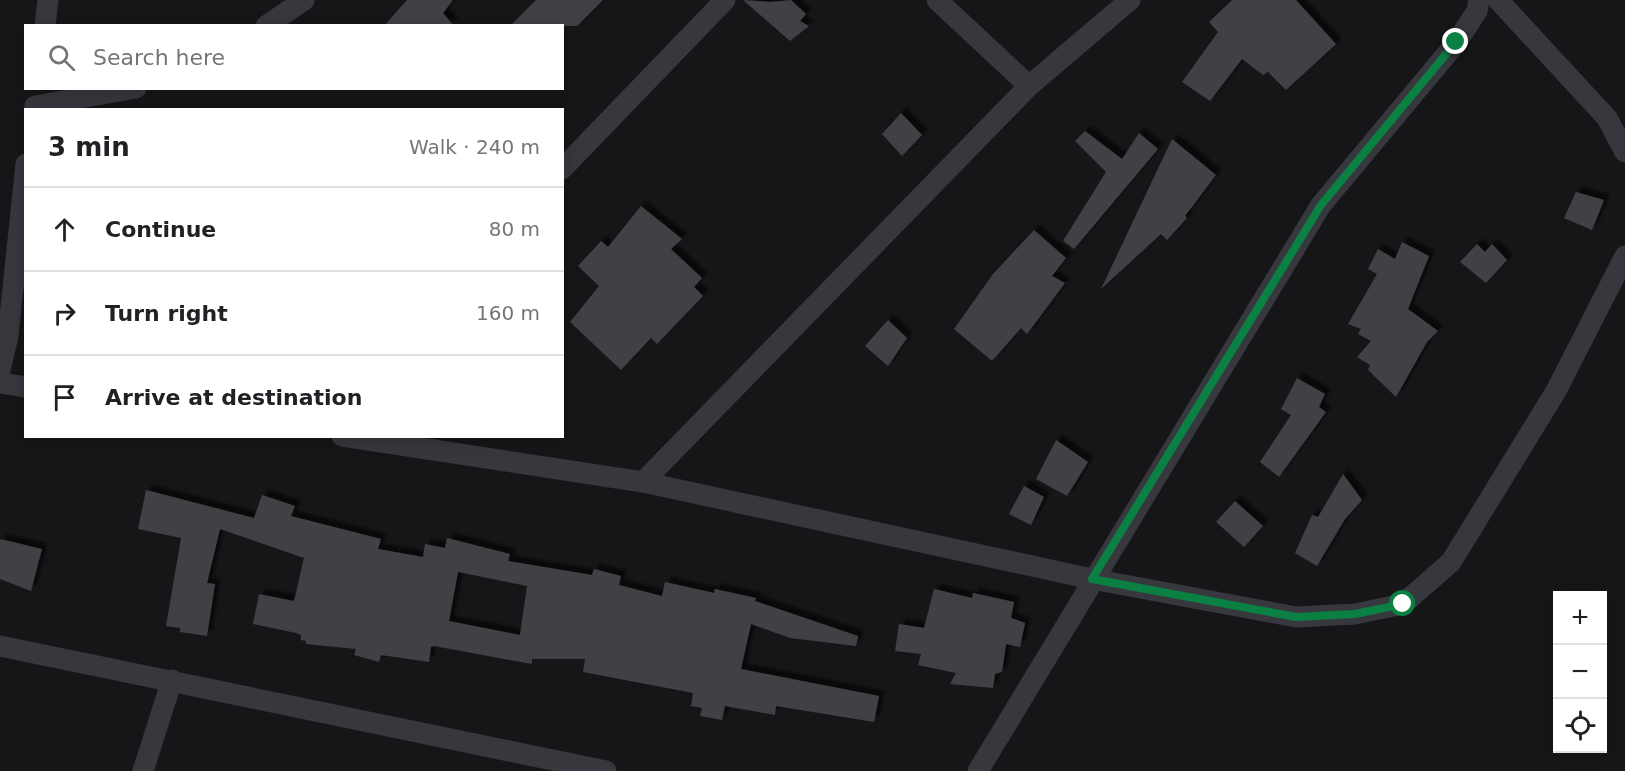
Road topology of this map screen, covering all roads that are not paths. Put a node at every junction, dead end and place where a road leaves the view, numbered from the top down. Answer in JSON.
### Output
{"nodes":[{"id":1,"x":48,"y":0,"type":"edge"},
{"id":2,"x":304,"y":0,"type":"edge"},
{"id":3,"x":725,"y":0,"type":"edge"},
{"id":4,"x":938,"y":0,"type":"edge"},
{"id":5,"x":1130,"y":0,"type":"edge"},
{"id":6,"x":1479,"y":0,"type":"edge"},
{"id":7,"x":1498,"y":0,"type":"edge"},
{"id":8,"x":45,"y":24,"type":"edge"},
{"id":9,"x":269,"y":24,"type":"edge"},
{"id":10,"x":1029,"y":86,"type":"junction"},
{"id":11,"x":121,"y":90,"type":"edge"},
{"id":12,"x":36,"y":101,"type":"edge"},
{"id":13,"x":1625,"y":152,"type":"edge"},
{"id":14,"x":564,"y":167,"type":"edge"},
{"id":15,"x":24,"y":183,"type":"edge"},
{"id":16,"x":1625,"y":256,"type":"edge"},
{"id":17,"x":0,"y":370,"type":"edge"},
{"id":18,"x":0,"y":383,"type":"edge"},
{"id":19,"x":24,"y":387,"type":"edge"},
{"id":20,"x":355,"y":438,"type":"edge"},
{"id":21,"x":643,"y":482,"type":"junction"},
{"id":22,"x":1092,"y":579,"type":"junction"},
{"id":23,"x":0,"y":646,"type":"edge"},
{"id":24,"x":171,"y":680,"type":"junction"},
{"id":25,"x":143,"y":771,"type":"edge"},
{"id":26,"x":606,"y":771,"type":"edge"},
{"id":27,"x":978,"y":771,"type":"edge"}],
"edges":[{"from":1,"to":8,"type":"street"},
{"from":2,"to":9,"type":"street"},
{"from":3,"to":14,"type":"street"},
{"from":4,"to":10,"type":"street"},
{"from":5,"to":10,"type":"street"},
{"from":6,"to":22,"type":"street"},
{"from":7,"to":13,"type":"street"},
{"from":10,"to":21,"type":"street"},
{"from":11,"to":12,"type":"street"},
{"from":15,"to":17,"type":"street"},
{"from":16,"to":22,"type":"street"},
{"from":18,"to":19,"type":"street"},
{"from":20,"to":21,"type":"street"},
{"from":21,"to":22,"type":"street"},
{"from":22,"to":27,"type":"street"},
{"from":23,"to":24,"type":"street"},
{"from":24,"to":25,"type":"street"},
{"from":24,"to":26,"type":"street"}]}
